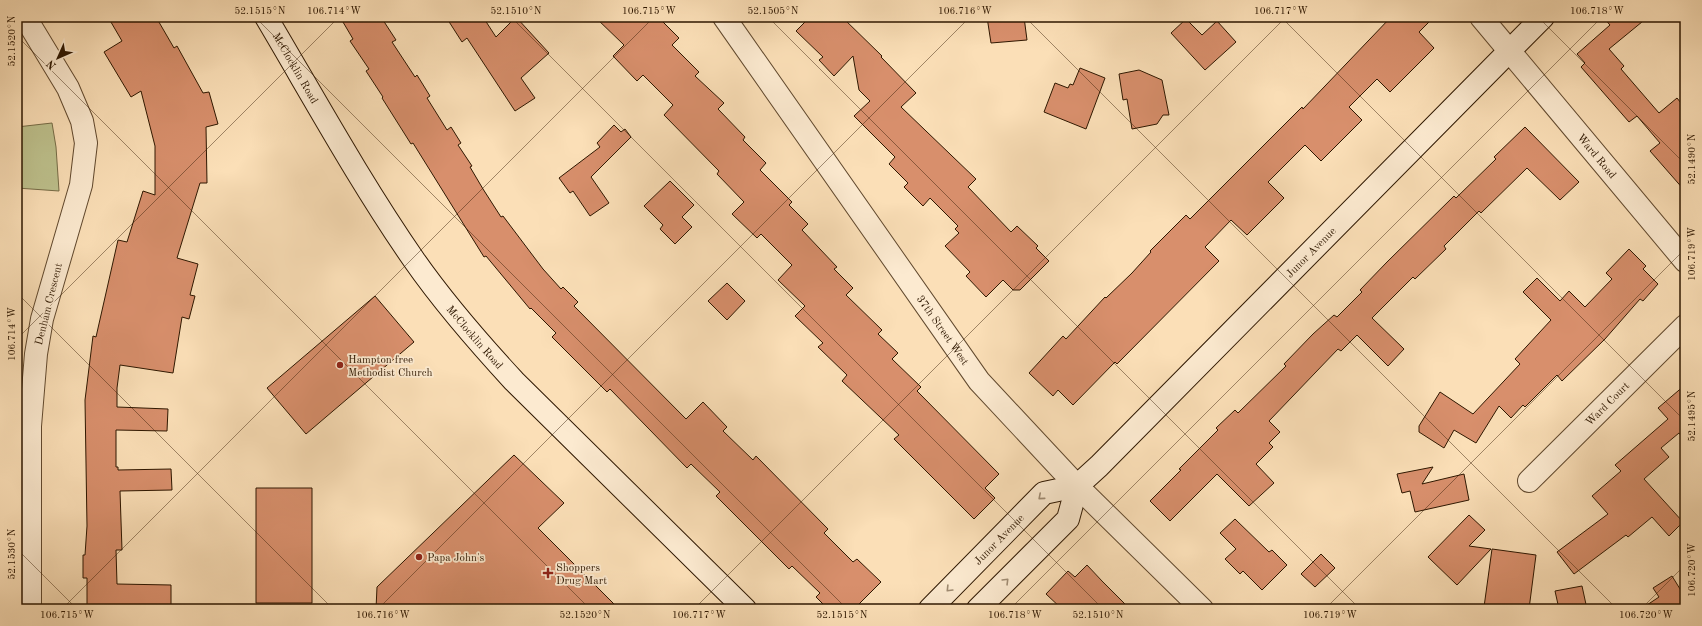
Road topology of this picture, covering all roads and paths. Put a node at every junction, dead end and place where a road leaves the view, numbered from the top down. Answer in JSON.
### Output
{"nodes":[{"id":1,"x":25,"y":17,"type":"edge"},
{"id":2,"x":266,"y":17,"type":"edge"},
{"id":3,"x":724,"y":17,"type":"edge"},
{"id":4,"x":1481,"y":17,"type":"edge"},
{"id":5,"x":1543,"y":17,"type":"edge"},
{"id":6,"x":1509,"y":52,"type":"junction"},
{"id":7,"x":1685,"y":261,"type":"edge"},
{"id":8,"x":1685,"y":326,"type":"edge"},
{"id":9,"x":1529,"y":481,"type":"dead end"},
{"id":10,"x":1077,"y":486,"type":"junction"},
{"id":11,"x":30,"y":609,"type":"edge"},
{"id":12,"x":745,"y":609,"type":"edge"},
{"id":13,"x":930,"y":609,"type":"edge"},
{"id":14,"x":978,"y":609,"type":"edge"},
{"id":15,"x":1202,"y":609,"type":"edge"}],
"edges":[{"from":1,"to":11,"type":"street","name":"Denham Crescent"},
{"from":2,"to":12,"type":"street","name":"McClocklin Road"},
{"from":3,"to":10,"type":"street","name":"37th Street West"},
{"from":4,"to":6,"type":"street","name":"Ward Road"},
{"from":5,"to":6,"type":"street","name":"Junor Avenue"},
{"from":6,"to":7,"type":"street","name":"Ward Road"},
{"from":6,"to":10,"type":"street","name":"Junor Avenue"},
{"from":8,"to":9,"type":"street","name":"Ward Court"},
{"from":10,"to":13,"type":"street","name":"Junor Avenue","one_way":true},
{"from":14,"to":10,"type":"street","name":"Junor Avenue","one_way":true},
{"from":10,"to":15,"type":"street","name":"37th Street West"}]}
